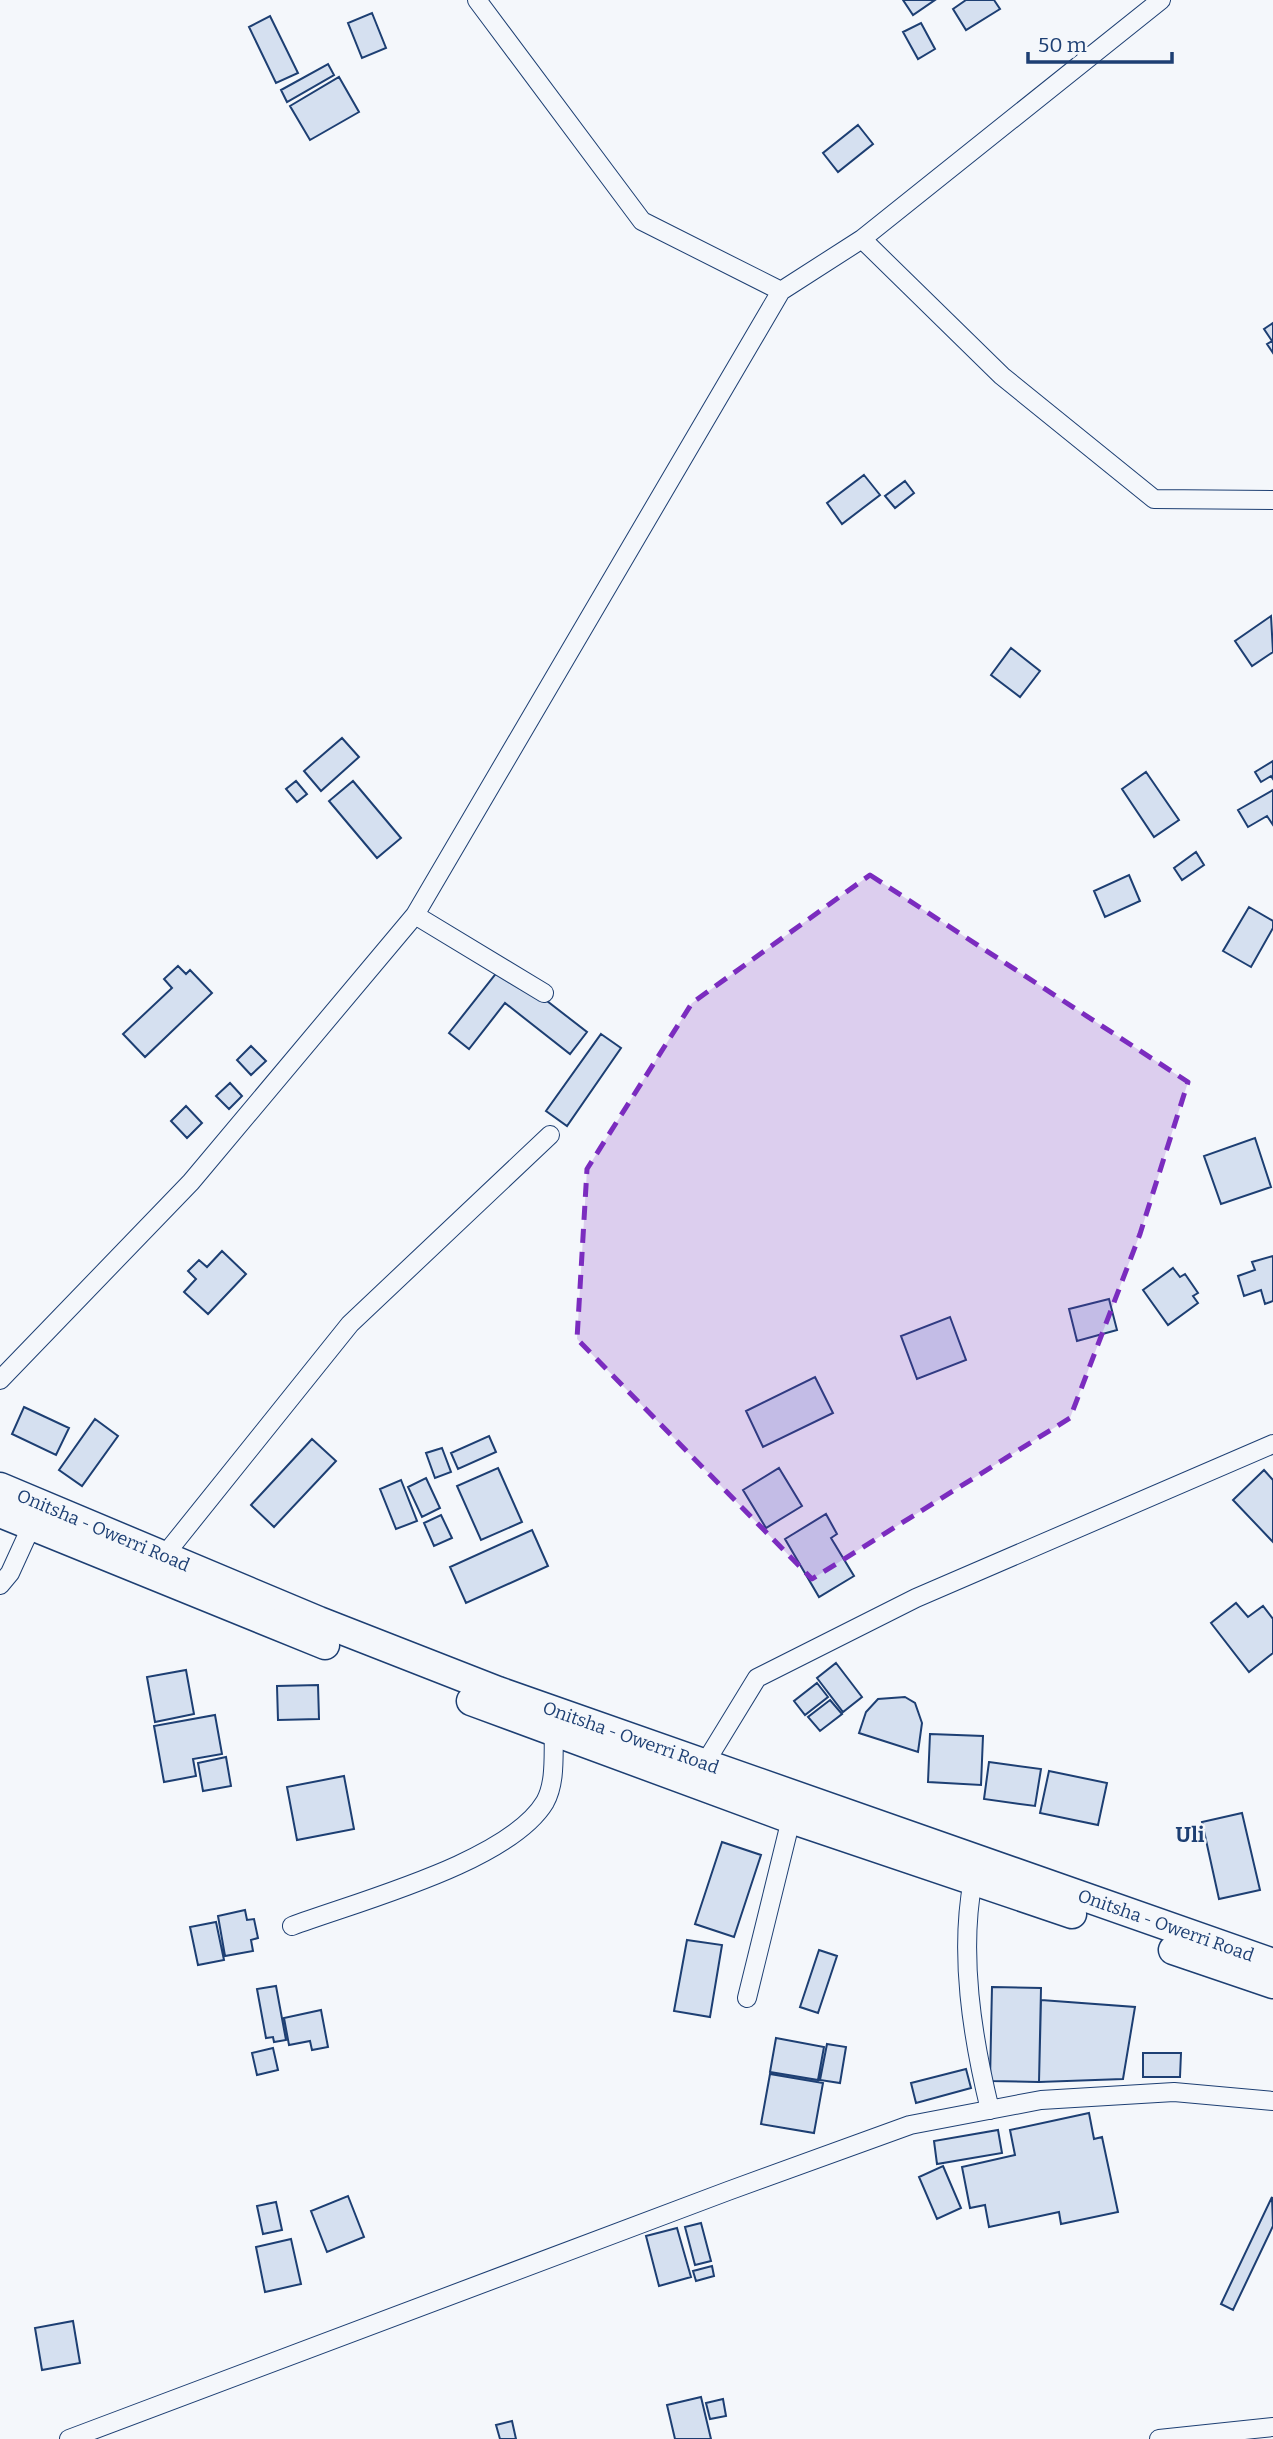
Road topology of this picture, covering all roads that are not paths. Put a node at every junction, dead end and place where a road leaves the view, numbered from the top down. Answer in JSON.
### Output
{"nodes":[{"id":1,"x":477,"y":0,"type":"edge"},
{"id":2,"x":1161,"y":0,"type":"edge"},
{"id":3,"x":862,"y":239,"type":"junction"},
{"id":4,"x":781,"y":291,"type":"junction"},
{"id":5,"x":1273,"y":500,"type":"edge"},
{"id":6,"x":415,"y":915,"type":"junction"},
{"id":7,"x":544,"y":993,"type":"dead end"},
{"id":8,"x":550,"y":1135,"type":"dead end"},
{"id":9,"x":0,"y":1380,"type":"edge"},
{"id":10,"x":1273,"y":1444,"type":"edge"},
{"id":11,"x":0,"y":1487,"type":"edge"},
{"id":12,"x":0,"y":1513,"type":"edge"},
{"id":13,"x":30,"y":1527,"type":"junction"},
{"id":14,"x":163,"y":1557,"type":"junction"},
{"id":15,"x":0,"y":1585,"type":"edge"},
{"id":16,"x":554,"y":1733,"type":"junction"},
{"id":17,"x":705,"y":1763,"type":"junction"},
{"id":18,"x":791,"y":1819,"type":"junction"},
{"id":19,"x":973,"y":1880,"type":"junction"},
{"id":20,"x":292,"y":1926,"type":"dead end"},
{"id":21,"x":1273,"y":1963,"type":"edge"},
{"id":22,"x":1273,"y":1984,"type":"edge"},
{"id":23,"x":747,"y":1998,"type":"dead end"},
{"id":24,"x":1273,"y":2101,"type":"edge"},
{"id":25,"x":990,"y":2110,"type":"junction"},
{"id":26,"x":1273,"y":2427,"type":"edge"},
{"id":27,"x":69,"y":2439,"type":"edge"},
{"id":28,"x":1159,"y":2439,"type":"edge"}],
"edges":[{"from":1,"to":4,"type":"street"},
{"from":2,"to":3,"type":"street"},
{"from":3,"to":4,"type":"street"},
{"from":3,"to":5,"type":"street"},
{"from":4,"to":6,"type":"street"},
{"from":6,"to":7,"type":"street"},
{"from":6,"to":9,"type":"street"},
{"from":8,"to":14,"type":"street"},
{"from":10,"to":17,"type":"street"},
{"from":11,"to":14,"type":"highway","name":"Onitsha - Owerri Road"},
{"from":12,"to":13,"type":"highway","name":"Onitsha - Owerri Road"},
{"from":13,"to":15,"type":"street"},
{"from":13,"to":16,"type":"highway","name":"Onitsha - Owerri Road"},
{"from":14,"to":17,"type":"highway","name":"Onitsha - Owerri Road"},
{"from":16,"to":18,"type":"highway","name":"Onitsha - Owerri Road"},
{"from":16,"to":20,"type":"street"},
{"from":17,"to":21,"type":"highway","name":"Onitsha - Owerri Road"},
{"from":18,"to":19,"type":"highway","name":"Onitsha - Owerri Road"},
{"from":18,"to":23,"type":"street"},
{"from":19,"to":22,"type":"highway","name":"Onitsha - Owerri Road"},
{"from":19,"to":25,"type":"street"},
{"from":24,"to":25,"type":"street"},
{"from":25,"to":27,"type":"street"},
{"from":26,"to":28,"type":"street"}]}
